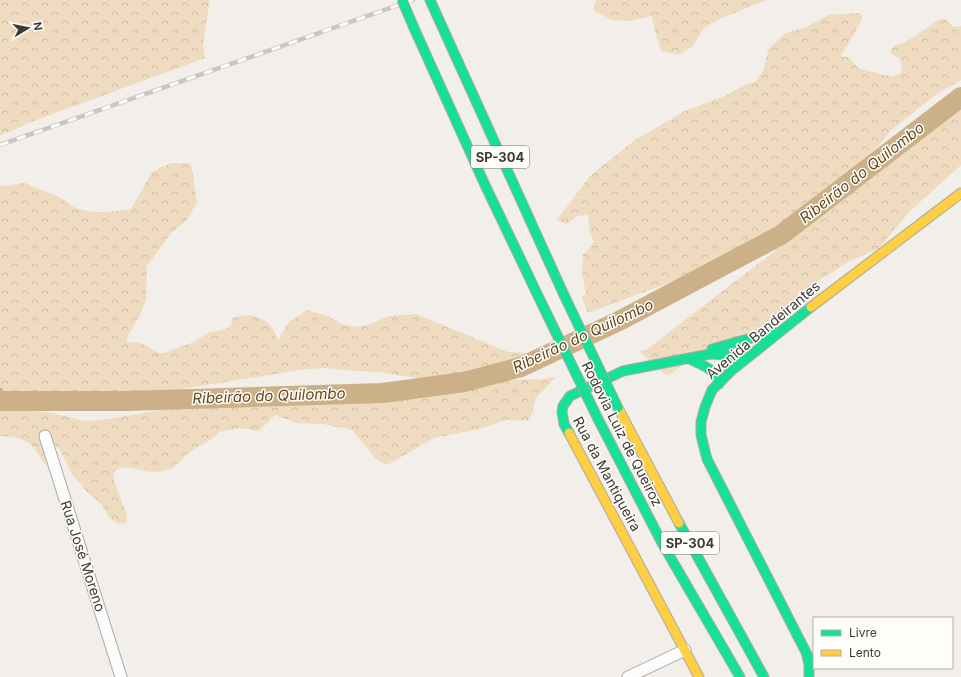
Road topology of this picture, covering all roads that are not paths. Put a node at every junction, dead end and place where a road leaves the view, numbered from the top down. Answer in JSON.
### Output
{"nodes":[{"id":1,"x":402,"y":0,"type":"edge"},
{"id":2,"x":430,"y":0,"type":"edge"},
{"id":3,"x":961,"y":193,"type":"edge"},
{"id":4,"x":782,"y":329,"type":"junction"},
{"id":5,"x":691,"y":359,"type":"junction"},
{"id":6,"x":740,"y":364,"type":"junction"},
{"id":7,"x":719,"y":384,"type":"junction"},
{"id":8,"x":44,"y":436,"type":"dead end"},
{"id":9,"x":685,"y":650,"type":"junction"},
{"id":10,"x":806,"y":652,"type":"junction"},
{"id":11,"x":813,"y":666,"type":"edge"},
{"id":12,"x":767,"y":674,"type":"edge"},
{"id":13,"x":121,"y":677,"type":"edge"},
{"id":14,"x":628,"y":677,"type":"edge"},
{"id":15,"x":699,"y":677,"type":"edge"},
{"id":16,"x":740,"y":677,"type":"edge"},
{"id":17,"x":808,"y":677,"type":"edge"}],
"edges":[{"from":1,"to":16,"type":"main road","name":"Rodovia Luiz de Queiroz","number":"SP-304","bridge":true},
{"from":2,"to":12,"type":"main road","name":"Rodovia Luiz de Queiroz","number":"SP-304","bridge":true},
{"from":3,"to":4,"type":"main road","name":"Avenida Bandeirantes"},
{"from":4,"to":5,"type":"main road"},
{"from":4,"to":6,"type":"main road","name":"Avenida Bandeirantes"},
{"from":5,"to":6,"type":"main road","name":"Rua da Mantiqueira"},
{"from":5,"to":7,"type":"main road"},
{"from":5,"to":9,"type":"main road","name":"Rua da Mantiqueira"},
{"from":6,"to":7,"type":"main road","name":"Avenida Bandeirantes"},
{"from":7,"to":10,"type":"main road","name":"Avenida Bandeirantes"},
{"from":8,"to":13,"type":"street","name":"Rua José Moreno"},
{"from":9,"to":14,"type":"street"},
{"from":9,"to":15,"type":"main road","name":"Rua da Mantiqueira"},
{"from":10,"to":11,"type":"main road","name":"Avenida Bandeirantes"},
{"from":10,"to":17,"type":"main road"}]}
